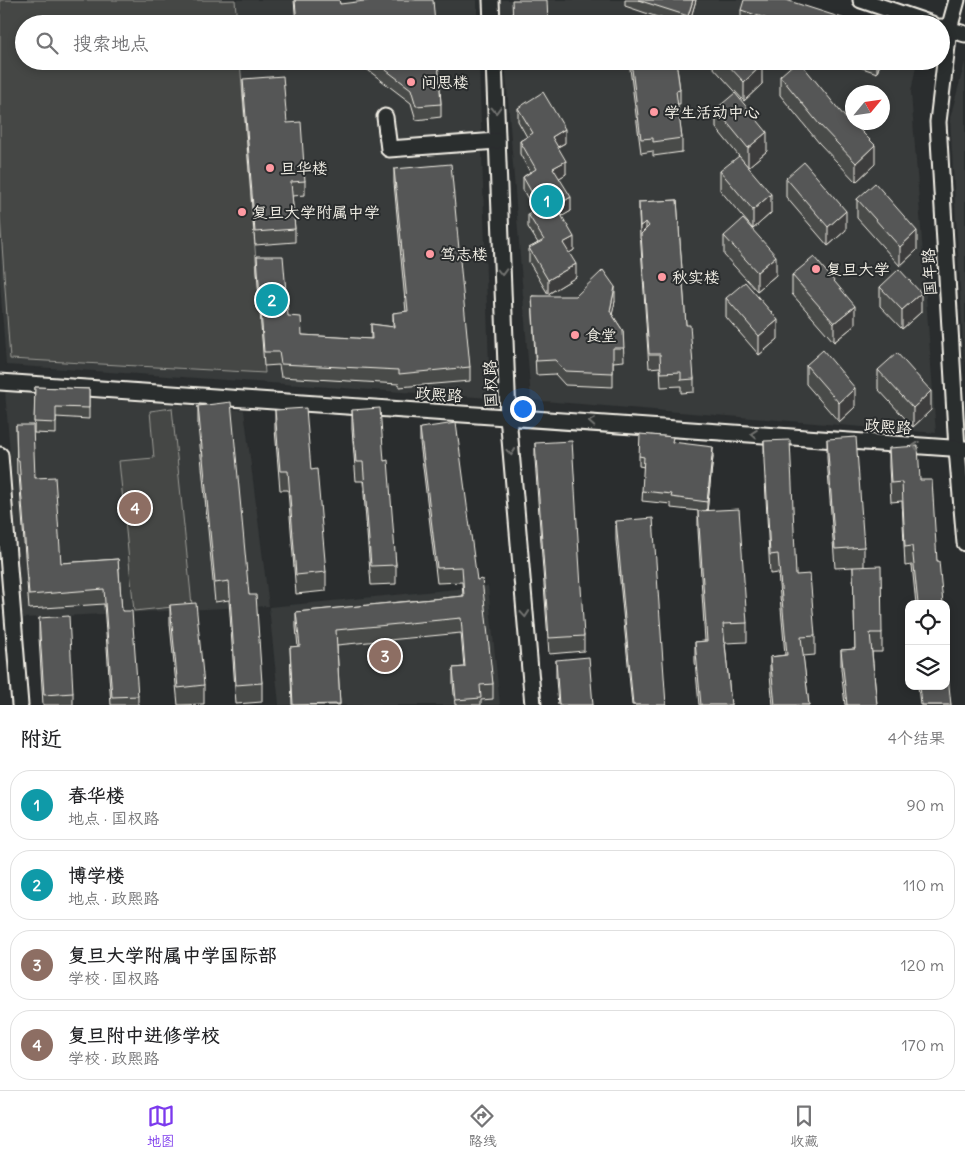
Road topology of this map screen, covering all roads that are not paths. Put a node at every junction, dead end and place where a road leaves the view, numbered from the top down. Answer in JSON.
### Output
{"nodes":[{"id":1,"x":491,"y":0,"type":"edge"},
{"id":2,"x":861,"y":0,"type":"edge"},
{"id":3,"x":957,"y":0,"type":"edge"},
{"id":4,"x":492,"y":15,"type":"edge"},
{"id":5,"x":905,"y":15,"type":"edge"},
{"id":6,"x":950,"y":16,"type":"edge"},
{"id":7,"x":950,"y":30,"type":"edge"},
{"id":8,"x":965,"y":34,"type":"edge"},
{"id":9,"x":494,"y":70,"type":"edge"},
{"id":10,"x":942,"y":70,"type":"edge"},
{"id":11,"x":385,"y":117,"type":"dead end"},
{"id":12,"x":497,"y":141,"type":"junction"},
{"id":13,"x":0,"y":382,"type":"edge"},
{"id":14,"x":508,"y":416,"type":"junction"},
{"id":15,"x":961,"y":449,"type":"edge"},
{"id":16,"x":0,"y":455,"type":"edge"},
{"id":17,"x":965,"y":542,"type":"edge"},
{"id":18,"x":20,"y":705,"type":"edge"},
{"id":19,"x":533,"y":705,"type":"edge"}],
"edges":[{"from":1,"to":4,"type":"street"},
{"from":2,"to":5,"type":"street"},
{"from":3,"to":6,"type":"street","name":"国年路"},
{"from":7,"to":8,"type":"street"},
{"from":9,"to":12,"type":"street","name":"国权路","one_way":true},
{"from":10,"to":15,"type":"street","name":"国年路"},
{"from":11,"to":12,"type":"street"},
{"from":12,"to":14,"type":"street","name":"国权路","one_way":true},
{"from":13,"to":14,"type":"street","name":"政熙路"},
{"from":15,"to":14,"type":"street","name":"政熙路","one_way":true},
{"from":14,"to":19,"type":"street","name":"国权路","one_way":true},
{"from":15,"to":17,"type":"street","name":"国年路"},
{"from":16,"to":18,"type":"street"}]}
